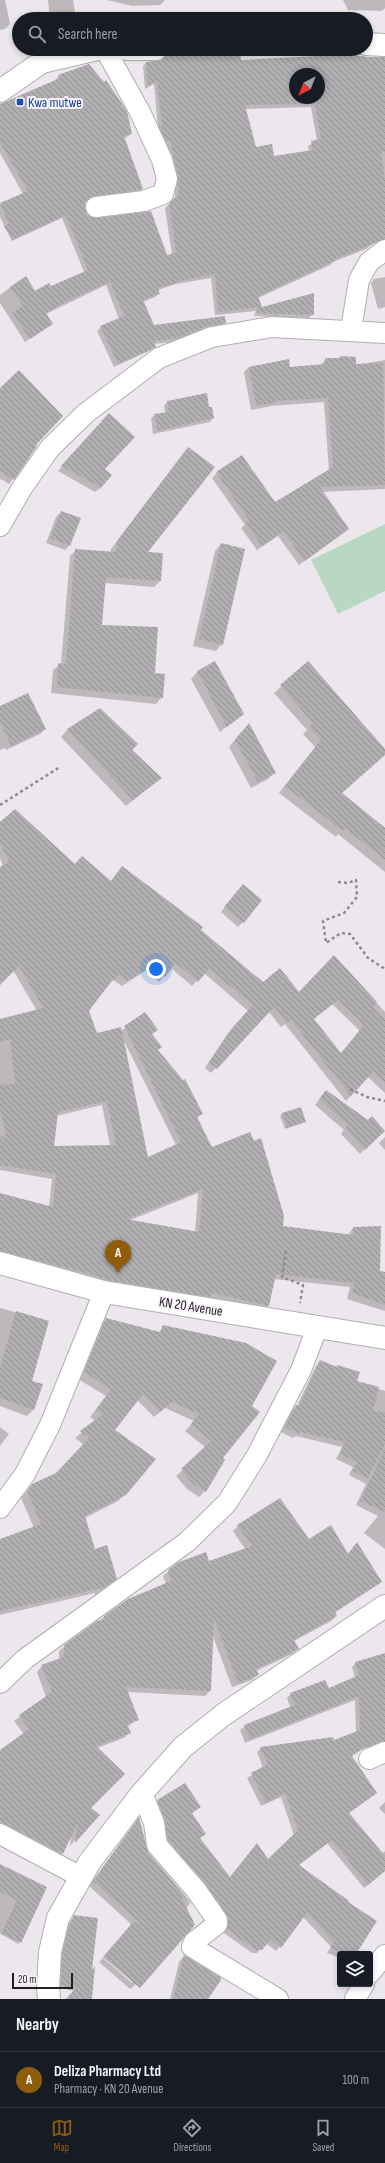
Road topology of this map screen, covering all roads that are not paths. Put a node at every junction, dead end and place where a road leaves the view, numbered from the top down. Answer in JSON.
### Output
{"nodes":[{"id":1,"x":373,"y":44,"type":"edge"},
{"id":2,"x":385,"y":45,"type":"edge"},
{"id":3,"x":67,"y":56,"type":"edge"},
{"id":4,"x":109,"y":56,"type":"edge"},
{"id":5,"x":0,"y":91,"type":"edge"},
{"id":6,"x":96,"y":207,"type":"dead end"},
{"id":7,"x":385,"y":250,"type":"edge"},
{"id":8,"x":352,"y":330,"type":"junction"},
{"id":9,"x":385,"y":333,"type":"edge"},
{"id":10,"x":0,"y":526,"type":"edge"},
{"id":11,"x":0,"y":1263,"type":"edge"},
{"id":12,"x":104,"y":1292,"type":"junction"},
{"id":13,"x":307,"y":1325,"type":"junction"},
{"id":14,"x":385,"y":1338,"type":"edge"},
{"id":15,"x":0,"y":1508,"type":"edge"},
{"id":16,"x":385,"y":1606,"type":"edge"},
{"id":17,"x":0,"y":1683,"type":"edge"},
{"id":18,"x":142,"y":1793,"type":"junction"},
{"id":19,"x":0,"y":1834,"type":"edge"},
{"id":20,"x":81,"y":1877,"type":"junction"},
{"id":21,"x":385,"y":1954,"type":"edge"},
{"id":22,"x":373,"y":1969,"type":"edge"},
{"id":23,"x":362,"y":1987,"type":"edge"},
{"id":24,"x":49,"y":1999,"type":"edge"},
{"id":25,"x":278,"y":1999,"type":"edge"},
{"id":26,"x":356,"y":1999,"type":"edge"}],
"edges":[{"from":1,"to":2,"type":"street"},
{"from":3,"to":5,"type":"street"},
{"from":4,"to":6,"type":"street"},
{"from":7,"to":8,"type":"street"},
{"from":8,"to":9,"type":"street"},
{"from":8,"to":10,"type":"street"},
{"from":11,"to":12,"type":"street","name":"KN 20 Avenue"},
{"from":12,"to":13,"type":"street","name":"KN 20 Avenue"},
{"from":12,"to":15,"type":"street"},
{"from":13,"to":14,"type":"street","name":"KN 20 Avenue"},
{"from":13,"to":17,"type":"street"},
{"from":16,"to":18,"type":"street"},
{"from":18,"to":20,"type":"street"},
{"from":18,"to":25,"type":"street"},
{"from":19,"to":20,"type":"street"},
{"from":20,"to":24,"type":"street"},
{"from":21,"to":22,"type":"street"},
{"from":23,"to":26,"type":"street"}]}
